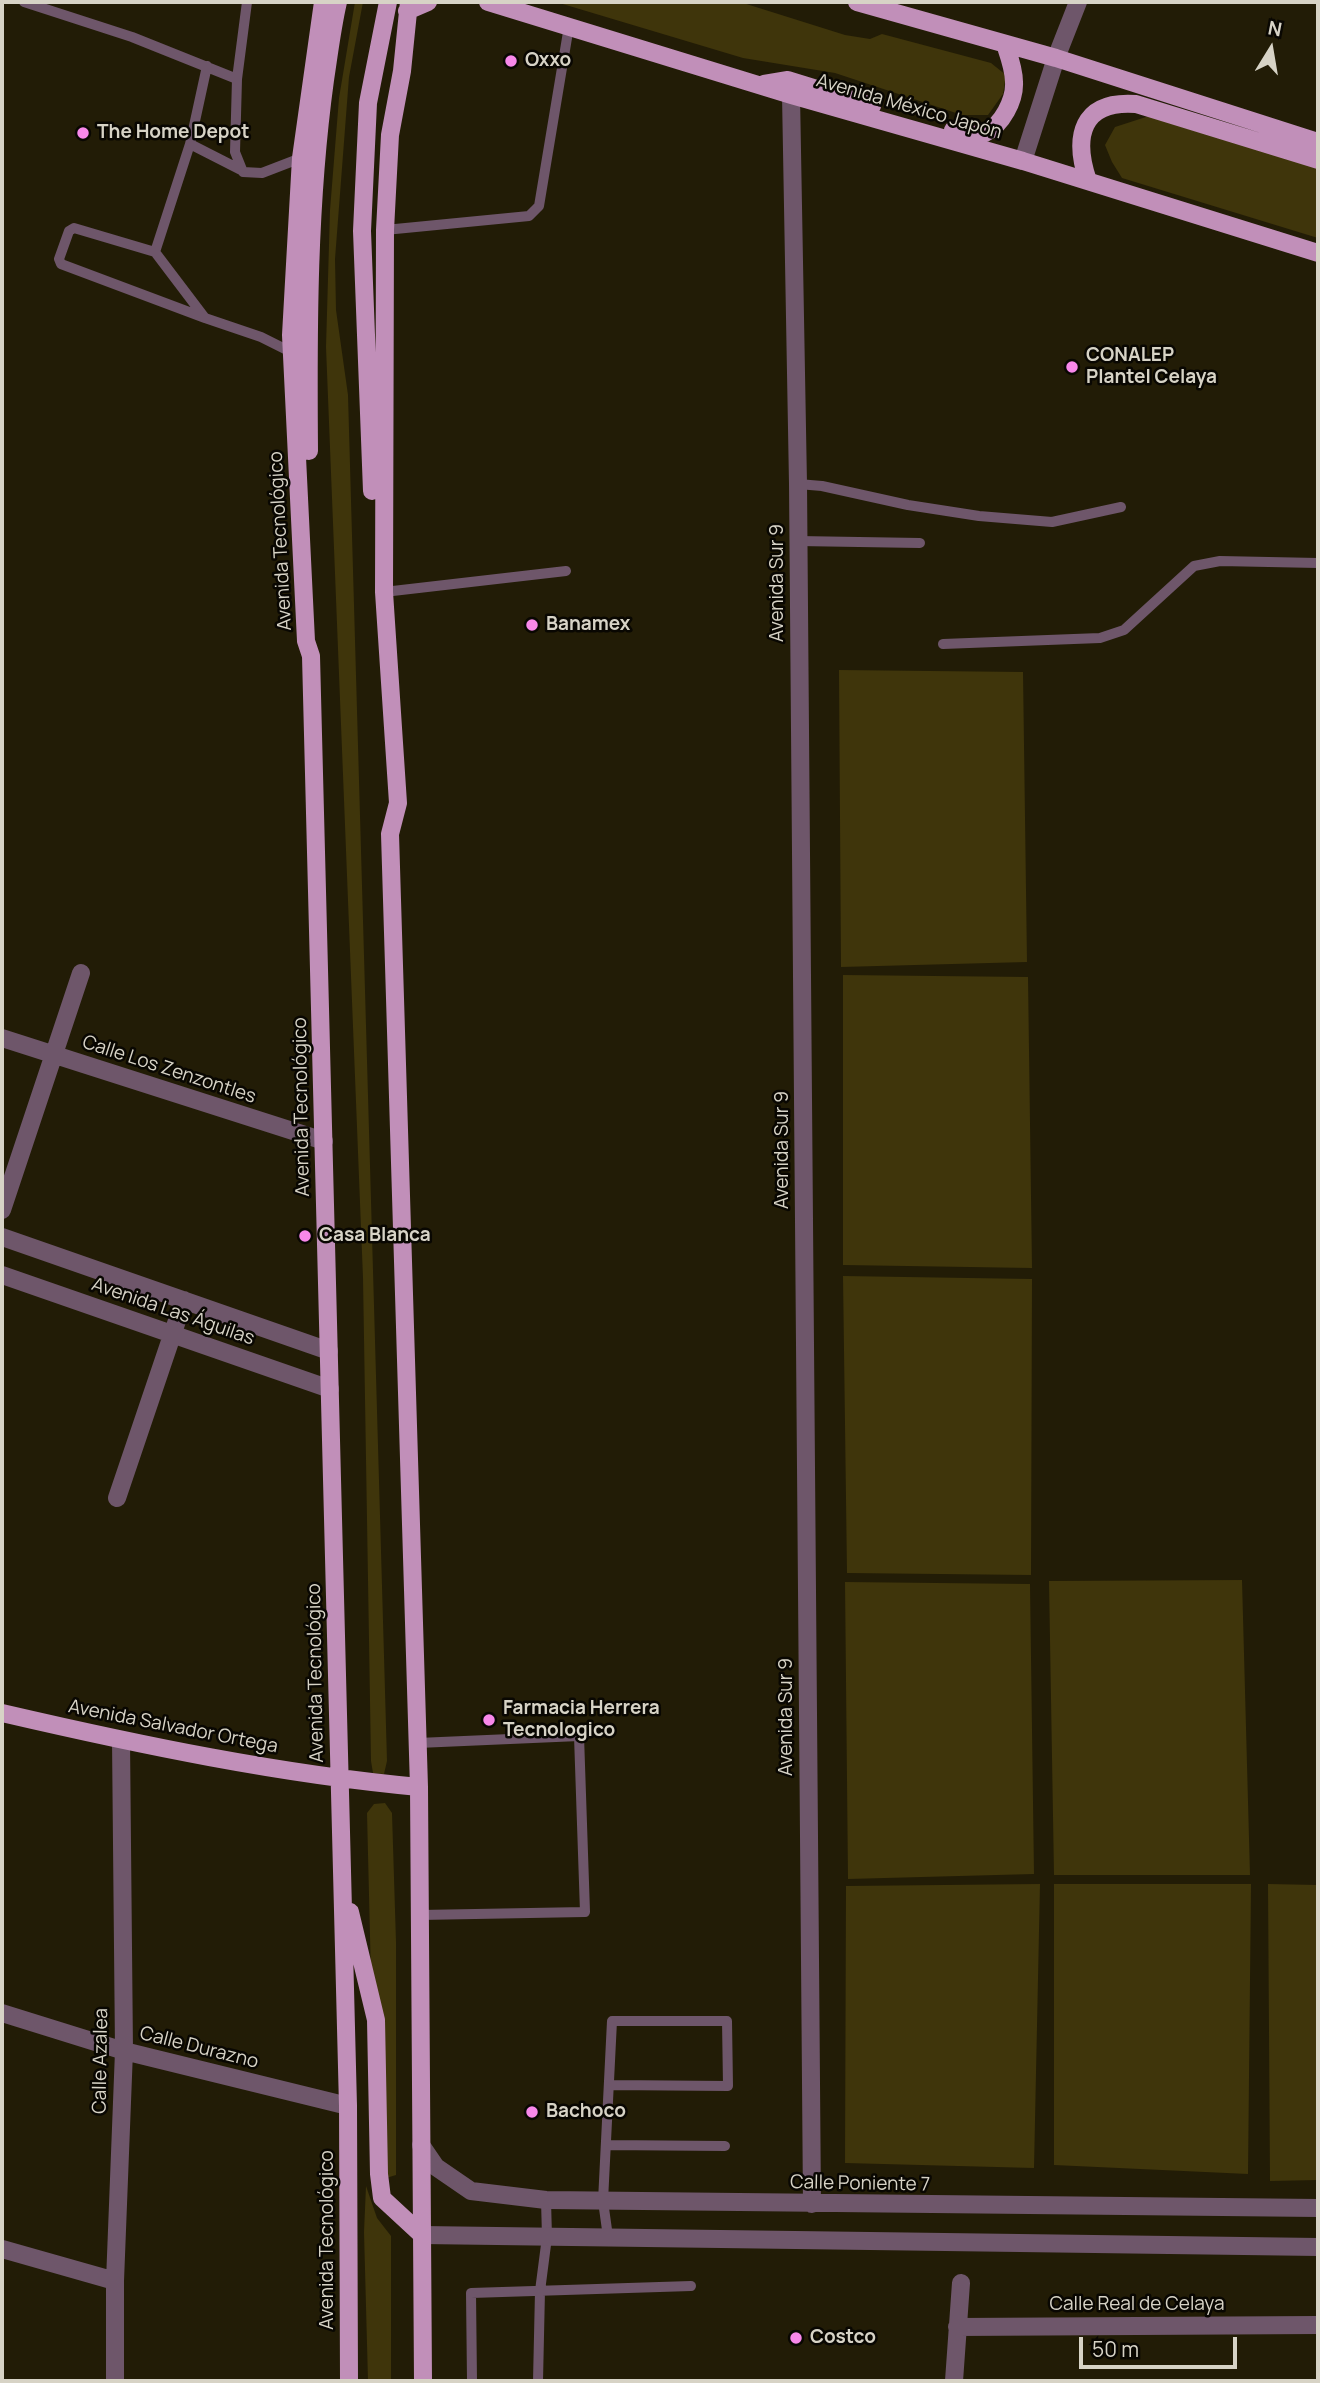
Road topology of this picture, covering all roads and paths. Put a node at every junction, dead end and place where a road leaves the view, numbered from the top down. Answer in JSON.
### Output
{"nodes":[{"id":1,"x":24,"y":2,"type":"edge"},
{"id":2,"x":247,"y":2,"type":"edge"},
{"id":3,"x":338,"y":2,"type":"edge"},
{"id":4,"x":388,"y":2,"type":"edge"},
{"id":5,"x":428,"y":2,"type":"edge"},
{"id":6,"x":488,"y":2,"type":"edge"},
{"id":7,"x":857,"y":2,"type":"edge"},
{"id":8,"x":1078,"y":2,"type":"edge"},
{"id":9,"x":320,"y":6,"type":"edge"},
{"id":10,"x":408,"y":6,"type":"edge"},
{"id":11,"x":569,"y":26,"type":"junction"},
{"id":12,"x":1005,"y":44,"type":"junction"},
{"id":13,"x":1056,"y":58,"type":"junction"},
{"id":14,"x":207,"y":66,"type":"junction"},
{"id":15,"x":237,"y":79,"type":"junction"},
{"id":16,"x":757,"y":85,"type":"junction"},
{"id":17,"x":791,"y":95,"type":"junction"},
{"id":18,"x":1318,"y":142,"type":"edge"},
{"id":19,"x":190,"y":144,"type":"junction"},
{"id":20,"x":301,"y":158,"type":"junction"},
{"id":21,"x":1318,"y":160,"type":"edge"},
{"id":22,"x":1023,"y":161,"type":"junction"},
{"id":23,"x":243,"y":172,"type":"junction"},
{"id":24,"x":1088,"y":181,"type":"junction"},
{"id":25,"x":385,"y":230,"type":"junction"},
{"id":26,"x":155,"y":252,"type":"junction"},
{"id":27,"x":1318,"y":253,"type":"edge"},
{"id":28,"x":205,"y":318,"type":"junction"},
{"id":29,"x":293,"y":353,"type":"junction"},
{"id":30,"x":798,"y":484,"type":"junction"},
{"id":31,"x":1121,"y":507,"type":"dead end"},
{"id":32,"x":798,"y":541,"type":"junction"},
{"id":33,"x":920,"y":542,"type":"dead end"},
{"id":34,"x":1318,"y":563,"type":"edge"},
{"id":35,"x":566,"y":571,"type":"dead end"},
{"id":36,"x":384,"y":592,"type":"junction"},
{"id":37,"x":943,"y":644,"type":"dead end"},
{"id":38,"x":311,"y":656,"type":"junction"},
{"id":39,"x":390,"y":834,"type":"junction"},
{"id":40,"x":81,"y":973,"type":"dead end"},
{"id":41,"x":2,"y":1038,"type":"edge"},
{"id":42,"x":54,"y":1055,"type":"junction"},
{"id":43,"x":324,"y":1141,"type":"junction"},
{"id":44,"x":2,"y":1210,"type":"edge"},
{"id":45,"x":2,"y":1237,"type":"edge"},
{"id":46,"x":2,"y":1275,"type":"edge"},
{"id":47,"x":184,"y":1300,"type":"junction"},
{"id":48,"x":173,"y":1335,"type":"junction"},
{"id":49,"x":329,"y":1351,"type":"junction"},
{"id":50,"x":330,"y":1389,"type":"junction"},
{"id":51,"x":117,"y":1499,"type":"dead end"},
{"id":52,"x":2,"y":1713,"type":"edge"},
{"id":53,"x":121,"y":1741,"type":"junction"},
{"id":54,"x":418,"y":1743,"type":"junction"},
{"id":55,"x":340,"y":1780,"type":"junction"},
{"id":56,"x":419,"y":1787,"type":"junction"},
{"id":57,"x":342,"y":1878,"type":"junction"},
{"id":58,"x":420,"y":1915,"type":"junction"},
{"id":59,"x":2,"y":2012,"type":"edge"},
{"id":60,"x":124,"y":2051,"type":"junction"},
{"id":61,"x":610,"y":2085,"type":"junction"},
{"id":62,"x":348,"y":2106,"type":"junction"},
{"id":63,"x":421,"y":2145,"type":"junction"},
{"id":64,"x":606,"y":2145,"type":"junction"},
{"id":65,"x":725,"y":2146,"type":"dead end"},
{"id":66,"x":547,"y":2200,"type":"junction"},
{"id":67,"x":603,"y":2201,"type":"junction"},
{"id":68,"x":812,"y":2204,"type":"junction"},
{"id":69,"x":1318,"y":2208,"type":"edge"},
{"id":70,"x":422,"y":2235,"type":"junction"},
{"id":71,"x":547,"y":2237,"type":"junction"},
{"id":72,"x":608,"y":2238,"type":"junction"},
{"id":73,"x":1318,"y":2247,"type":"edge"},
{"id":74,"x":2,"y":2249,"type":"edge"},
{"id":75,"x":115,"y":2281,"type":"junction"},
{"id":76,"x":961,"y":2283,"type":"dead end"},
{"id":77,"x":691,"y":2286,"type":"dead end"},
{"id":78,"x":540,"y":2291,"type":"junction"},
{"id":79,"x":1318,"y":2325,"type":"edge"},
{"id":80,"x":957,"y":2327,"type":"junction"},
{"id":81,"x":115,"y":2381,"type":"edge"},
{"id":82,"x":349,"y":2381,"type":"edge"},
{"id":83,"x":423,"y":2381,"type":"edge"},
{"id":84,"x":472,"y":2381,"type":"edge"},
{"id":85,"x":538,"y":2381,"type":"edge"},
{"id":86,"x":954,"y":2381,"type":"edge"}],
"edges":[{"from":1,"to":14,"type":"lane"},
{"from":2,"to":15,"type":"lane"},
{"from":3,"to":38,"type":"main road"},
{"from":4,"to":39,"type":"main road"},
{"from":5,"to":10,"type":"main road"},
{"from":6,"to":11,"type":"main road","name":"Avenida México Japón"},
{"from":7,"to":12,"type":"main road"},
{"from":8,"to":13,"type":"street"},
{"from":9,"to":20,"type":"main road","name":"Avenida Tecnológico"},
{"from":10,"to":25,"type":"main road"},
{"from":11,"to":16,"type":"main road","name":"Avenida México Japón"},
{"from":11,"to":25,"type":"lane"},
{"from":12,"to":13,"type":"main road"},
{"from":12,"to":16,"type":"main road"},
{"from":13,"to":18,"type":"main road"},
{"from":13,"to":22,"type":"street"},
{"from":14,"to":15,"type":"lane"},
{"from":14,"to":19,"type":"lane"},
{"from":15,"to":23,"type":"lane"},
{"from":16,"to":17,"type":"main road","name":"Avenida México Japón"},
{"from":17,"to":22,"type":"main road","name":"Avenida México Japón"},
{"from":17,"to":30,"type":"street","name":"Avenida Sur 9"},
{"from":19,"to":23,"type":"lane"},
{"from":19,"to":26,"type":"lane"},
{"from":20,"to":23,"type":"lane"},
{"from":20,"to":29,"type":"main road","name":"Avenida Tecnológico"},
{"from":21,"to":24,"type":"main road"},
{"from":22,"to":24,"type":"main road","name":"Avenida México Japón"},
{"from":24,"to":27,"type":"main road","name":"Avenida México Japón"},
{"from":25,"to":36,"type":"main road"},
{"from":26,"to":28,"type":"lane"},
{"from":26,"to":28,"type":"lane"},
{"from":28,"to":29,"type":"lane"},
{"from":29,"to":38,"type":"main road","name":"Avenida Tecnológico"},
{"from":30,"to":31,"type":"lane"},
{"from":30,"to":32,"type":"street","name":"Avenida Sur 9"},
{"from":32,"to":33,"type":"lane"},
{"from":32,"to":68,"type":"street","name":"Avenida Sur 9"},
{"from":34,"to":37,"type":"lane"},
{"from":35,"to":36,"type":"lane"},
{"from":36,"to":39,"type":"main road"},
{"from":38,"to":43,"type":"main road","name":"Avenida Tecnológico"},
{"from":39,"to":54,"type":"main road"},
{"from":40,"to":42,"type":"street"},
{"from":41,"to":42,"type":"street","name":"Calle Los Zenzontles"},
{"from":42,"to":43,"type":"street","name":"Calle Los Zenzontles"},
{"from":42,"to":44,"type":"street"},
{"from":43,"to":49,"type":"main road","name":"Avenida Tecnológico"},
{"from":45,"to":47,"type":"street","name":"Avenida Las Águilas"},
{"from":46,"to":48,"type":"street","name":"Avenida Las Águilas"},
{"from":47,"to":48,"type":"street"},
{"from":47,"to":49,"type":"street","name":"Avenida Las Águilas"},
{"from":48,"to":50,"type":"street","name":"Avenida Las Águilas"},
{"from":48,"to":51,"type":"street"},
{"from":49,"to":50,"type":"main road","name":"Avenida Tecnológico"},
{"from":50,"to":55,"type":"main road","name":"Avenida Tecnológico"},
{"from":52,"to":53,"type":"main road","name":"Avenida Salvador Ortega"},
{"from":53,"to":55,"type":"main road","name":"Avenida Salvador Ortega"},
{"from":53,"to":60,"type":"street","name":"Calle Azalea"},
{"from":54,"to":56,"type":"main road"},
{"from":54,"to":58,"type":"lane"},
{"from":55,"to":56,"type":"main road","name":"Avenida Salvador Ortega"},
{"from":55,"to":57,"type":"main road","name":"Avenida Tecnológico"},
{"from":56,"to":58,"type":"main road"},
{"from":57,"to":62,"type":"main road","name":"Avenida Tecnológico"},
{"from":57,"to":70,"type":"main road"},
{"from":58,"to":63,"type":"main road"},
{"from":59,"to":60,"type":"street","name":"Calle Durazno"},
{"from":60,"to":62,"type":"street","name":"Calle Durazno"},
{"from":60,"to":75,"type":"street","name":"Calle Azalea"},
{"from":61,"to":61,"type":"lane"},
{"from":61,"to":64,"type":"lane"},
{"from":62,"to":82,"type":"main road","name":"Avenida Tecnológico"},
{"from":63,"to":66,"type":"street","name":"Calle Poniente 7"},
{"from":63,"to":70,"type":"main road"},
{"from":64,"to":65,"type":"lane"},
{"from":64,"to":67,"type":"lane"},
{"from":66,"to":67,"type":"street","name":"Calle Poniente 7"},
{"from":66,"to":71,"type":"lane"},
{"from":67,"to":68,"type":"street","name":"Calle Poniente 7"},
{"from":67,"to":72,"type":"lane"},
{"from":68,"to":69,"type":"street","name":"Calle Poniente 7"},
{"from":70,"to":71,"type":"street"},
{"from":70,"to":83,"type":"main road"},
{"from":71,"to":72,"type":"street"},
{"from":71,"to":78,"type":"lane"},
{"from":72,"to":73,"type":"street"},
{"from":74,"to":75,"type":"street"},
{"from":75,"to":81,"type":"street","name":"Calle Azalea"},
{"from":76,"to":80,"type":"street"},
{"from":77,"to":78,"type":"lane"},
{"from":78,"to":84,"type":"lane"},
{"from":78,"to":85,"type":"lane"},
{"from":79,"to":80,"type":"street","name":"Calle Real de Celaya"},
{"from":80,"to":86,"type":"street"}]}
